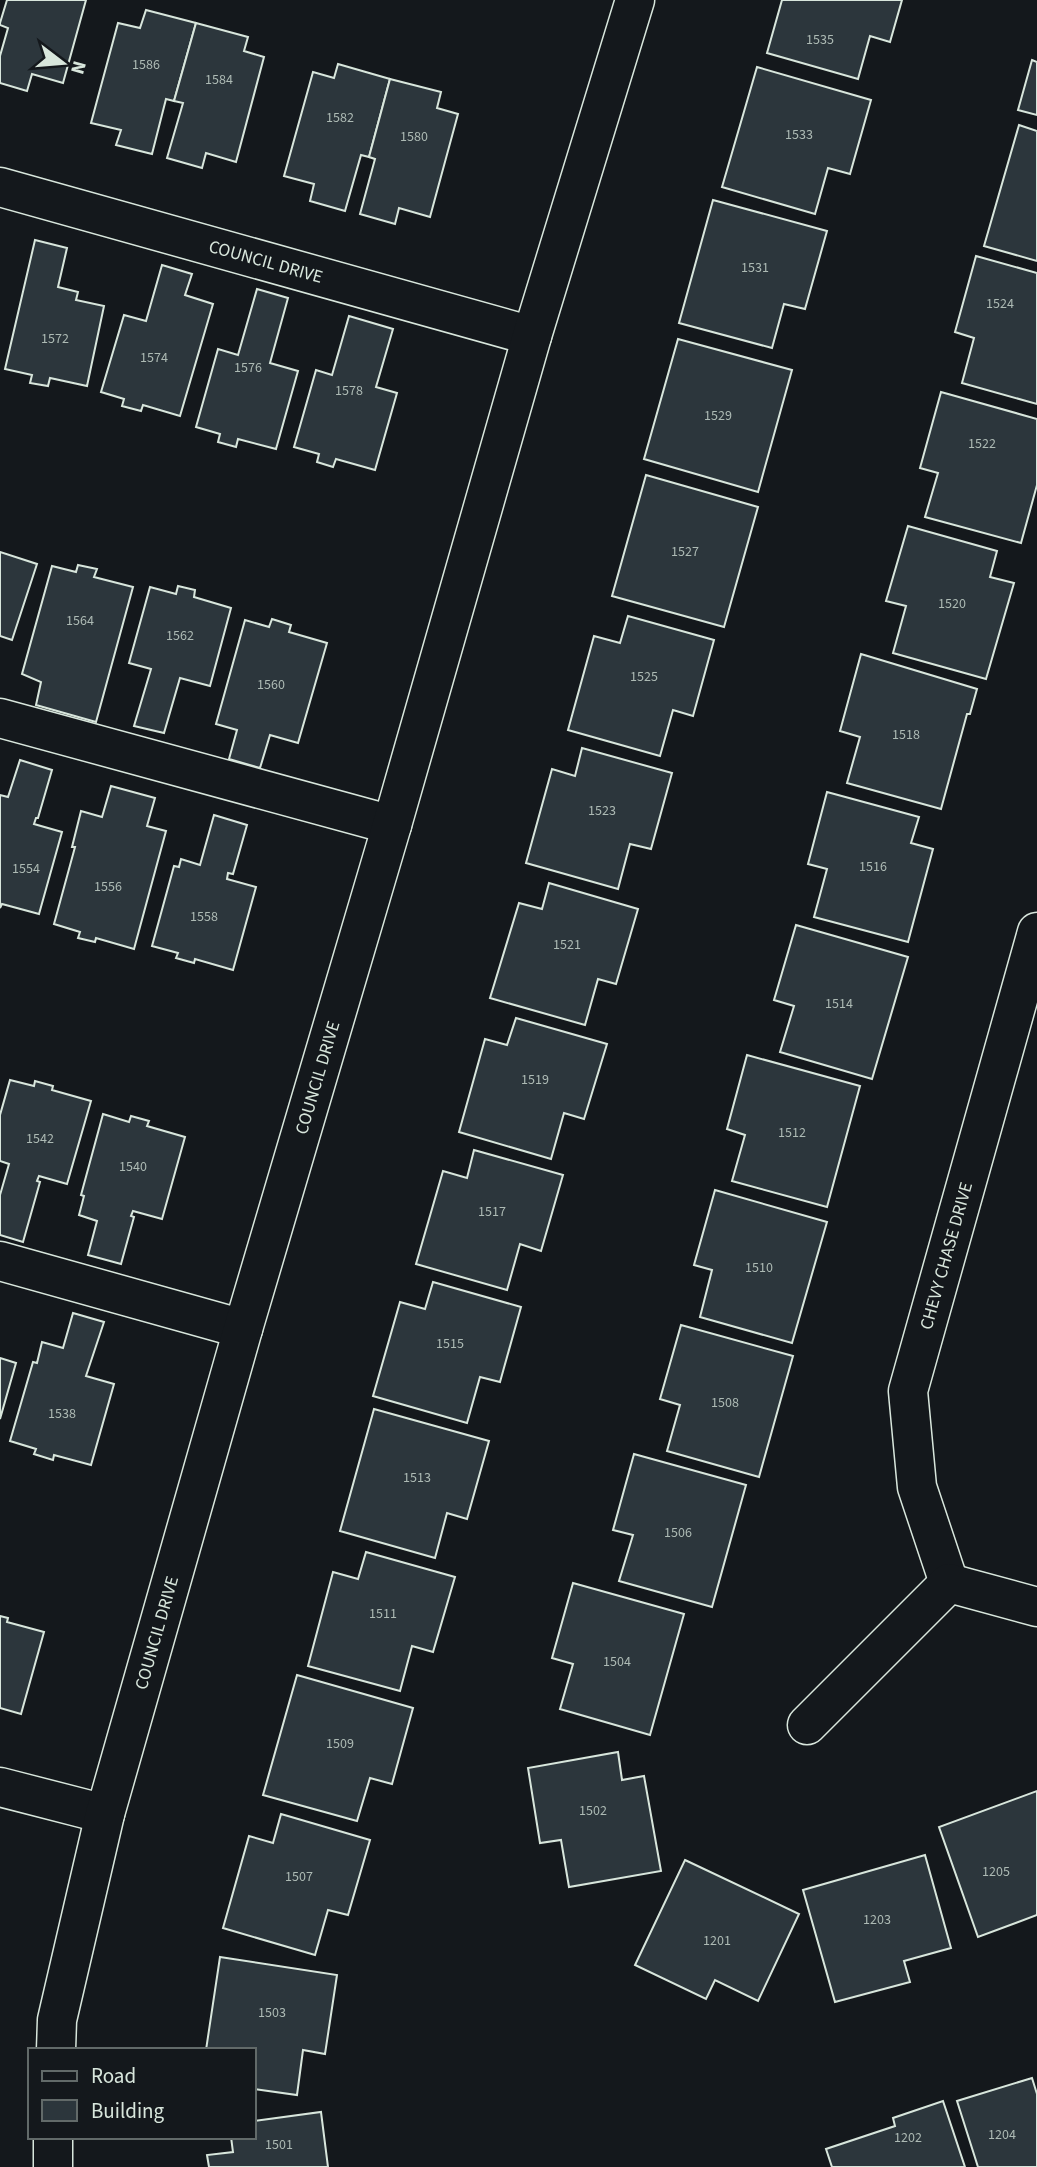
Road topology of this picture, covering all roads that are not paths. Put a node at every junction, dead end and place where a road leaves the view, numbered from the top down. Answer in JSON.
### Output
{"nodes":[{"id":1,"x":635,"y":0,"type":"edge"},
{"id":2,"x":0,"y":187,"type":"edge"},
{"id":3,"x":532,"y":336,"type":"junction"},
{"id":4,"x":0,"y":718,"type":"edge"},
{"id":5,"x":392,"y":825,"type":"junction"},
{"id":6,"x":1037,"y":932,"type":"edge"},
{"id":7,"x":0,"y":1261,"type":"edge"},
{"id":8,"x":243,"y":1329,"type":"junction"},
{"id":9,"x":949,"y":1583,"type":"junction"},
{"id":10,"x":1037,"y":1607,"type":"edge"},
{"id":11,"x":807,"y":1725,"type":"dead end"},
{"id":12,"x":0,"y":1787,"type":"edge"},
{"id":13,"x":105,"y":1814,"type":"junction"},
{"id":14,"x":56,"y":2048,"type":"edge"},
{"id":15,"x":54,"y":2139,"type":"edge"},
{"id":16,"x":53,"y":2167,"type":"edge"}],
"edges":[{"from":1,"to":3,"type":"street","name":"COUNCIL DRIVE"},
{"from":2,"to":3,"type":"street","name":"COUNCIL DRIVE"},
{"from":3,"to":5,"type":"street","name":"COUNCIL DRIVE"},
{"from":4,"to":5,"type":"street"},
{"from":5,"to":8,"type":"street","name":"COUNCIL DRIVE"},
{"from":6,"to":9,"type":"street","name":"CHEVY CHASE DRIVE"},
{"from":7,"to":8,"type":"street"},
{"from":8,"to":13,"type":"street","name":"COUNCIL DRIVE"},
{"from":9,"to":10,"type":"street"},
{"from":9,"to":11,"type":"street"},
{"from":12,"to":13,"type":"street"},
{"from":13,"to":14,"type":"street","name":"COUNCIL DRIVE"},
{"from":15,"to":16,"type":"street"}]}
